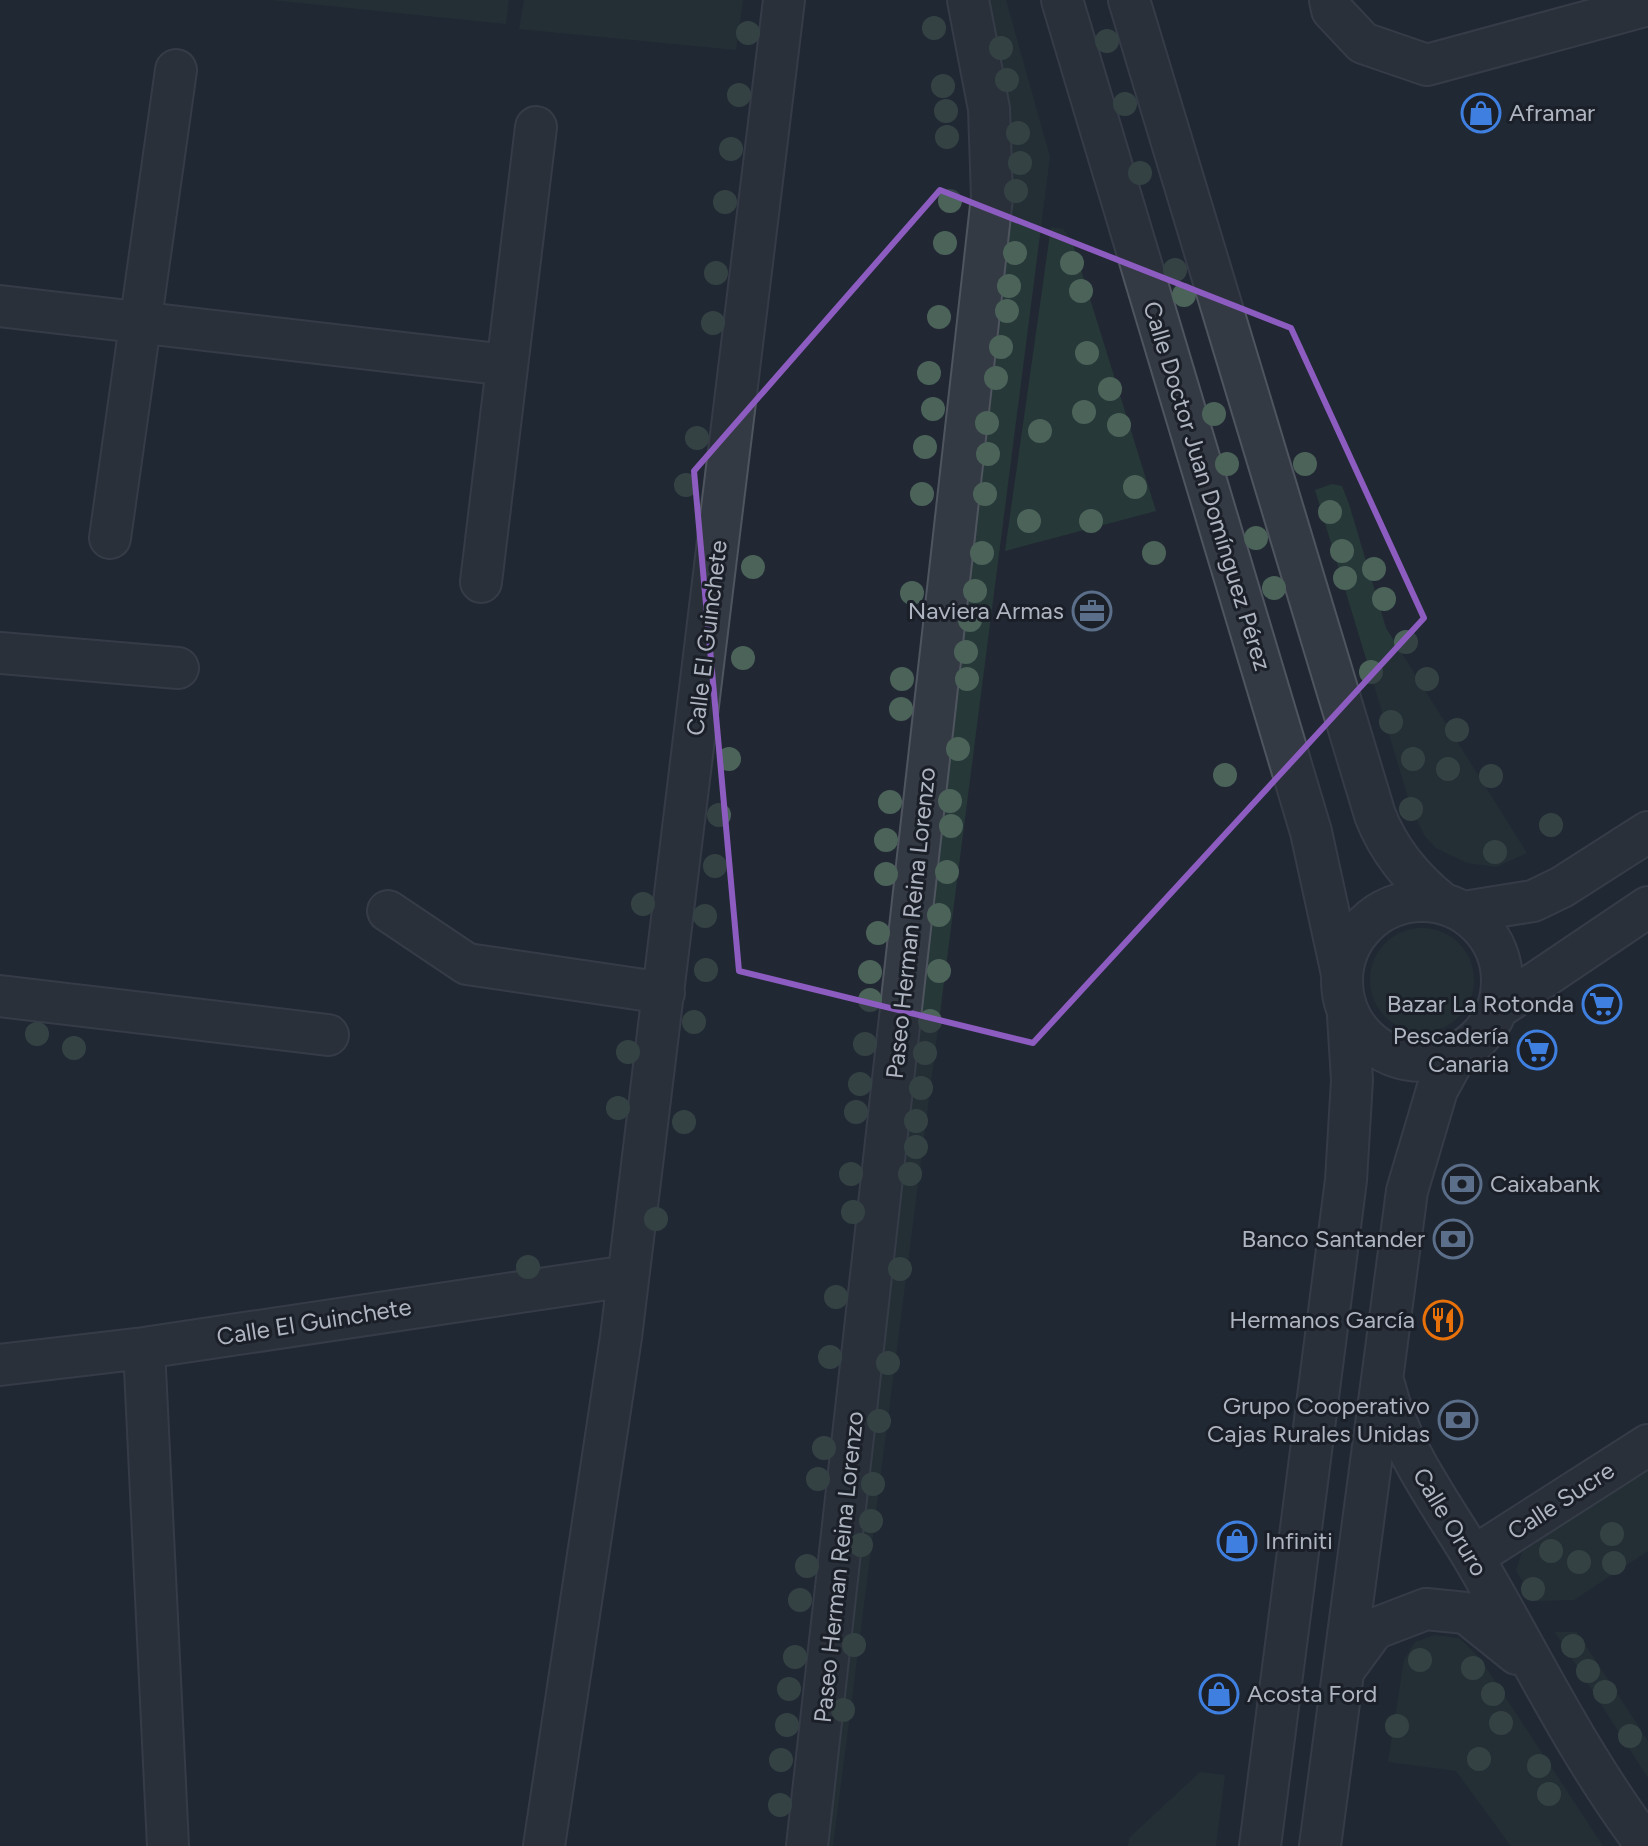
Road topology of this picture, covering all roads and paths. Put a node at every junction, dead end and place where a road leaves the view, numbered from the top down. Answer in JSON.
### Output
{"nodes":[{"id":1,"x":784,"y":0,"type":"edge"},
{"id":2,"x":968,"y":0,"type":"edge"},
{"id":3,"x":1062,"y":0,"type":"edge"},
{"id":4,"x":1129,"y":0,"type":"edge"},
{"id":5,"x":1330,"y":0,"type":"edge"},
{"id":6,"x":1648,"y":5,"type":"edge"},
{"id":7,"x":176,"y":70,"type":"dead end"},
{"id":8,"x":536,"y":127,"type":"dead end"},
{"id":9,"x":0,"y":306,"type":"edge"},
{"id":10,"x":140,"y":322,"type":"junction"},
{"id":11,"x":507,"y":365,"type":"junction"},
{"id":12,"x":110,"y":538,"type":"dead end"},
{"id":13,"x":481,"y":582,"type":"dead end"},
{"id":14,"x":0,"y":653,"type":"edge"},
{"id":15,"x":178,"y":668,"type":"dead end"},
{"id":16,"x":1648,"y":832,"type":"edge"},
{"id":17,"x":1648,"y":907,"type":"edge"},
{"id":18,"x":1453,"y":908,"type":"junction"},
{"id":19,"x":388,"y":911,"type":"dead end"},
{"id":20,"x":1342,"y":974,"type":"junction"},
{"id":21,"x":664,"y":993,"type":"junction"},
{"id":22,"x":0,"y":996,"type":"edge"},
{"id":23,"x":1498,"y":1008,"type":"junction"},
{"id":24,"x":1348,"y":1016,"type":"junction"},
{"id":25,"x":328,"y":1035,"type":"dead end"},
{"id":26,"x":1456,"y":1055,"type":"junction"},
{"id":27,"x":628,"y":1276,"type":"junction"},
{"id":28,"x":144,"y":1348,"type":"junction"},
{"id":29,"x":0,"y":1365,"type":"edge"},
{"id":30,"x":1381,"y":1373,"type":"junction"},
{"id":31,"x":1648,"y":1445,"type":"edge"},
{"id":32,"x":1473,"y":1557,"type":"junction"},
{"id":33,"x":1532,"y":1666,"type":"junction"},
{"id":34,"x":1341,"y":1673,"type":"junction"},
{"id":35,"x":1646,"y":1844,"type":"edge"},
{"id":36,"x":168,"y":1846,"type":"edge"},
{"id":37,"x":544,"y":1846,"type":"edge"},
{"id":38,"x":807,"y":1846,"type":"edge"},
{"id":39,"x":1260,"y":1846,"type":"edge"},
{"id":40,"x":1320,"y":1846,"type":"edge"}],
"edges":[{"from":1,"to":21,"type":"street","name":"Calle El Guinchete"},
{"from":2,"to":38,"type":"street","name":"Paseo Herman Reina Lorenzo"},
{"from":3,"to":20,"type":"street","name":"Calle Doctor Juan Domínguez Pérez"},
{"from":4,"to":18,"type":"street"},
{"from":5,"to":6,"type":"street"},
{"from":7,"to":10,"type":"street"},
{"from":8,"to":11,"type":"street"},
{"from":9,"to":10,"type":"street"},
{"from":10,"to":11,"type":"street"},
{"from":10,"to":12,"type":"street"},
{"from":11,"to":13,"type":"street"},
{"from":14,"to":15,"type":"street"},
{"from":16,"to":18,"type":"street"},
{"from":17,"to":23,"type":"street"},
{"from":18,"to":20,"type":"street"},
{"from":18,"to":23,"type":"street"},
{"from":19,"to":21,"type":"street"},
{"from":20,"to":24,"type":"street"},
{"from":21,"to":27,"type":"street","name":"Calle El Guinchete"},
{"from":22,"to":25,"type":"street"},
{"from":23,"to":26,"type":"street"},
{"from":24,"to":26,"type":"street"},
{"from":24,"to":39,"type":"street"},
{"from":26,"to":30,"type":"street"},
{"from":27,"to":28,"type":"street","name":"Calle El Guinchete"},
{"from":27,"to":37,"type":"street","name":"Calle El Guinchete"},
{"from":28,"to":29,"type":"street","name":"Calle El Guinchete"},
{"from":28,"to":36,"type":"street"},
{"from":30,"to":32,"type":"street","name":"Calle Oruro"},
{"from":30,"to":34,"type":"street"},
{"from":31,"to":32,"type":"street","name":"Calle Sucre"},
{"from":32,"to":33,"type":"street","name":"Calle Oruro"},
{"from":33,"to":34,"type":"street","name":"Calle Oruro"},
{"from":33,"to":35,"type":"street","name":"Calle Oruro"},
{"from":34,"to":40,"type":"street"}]}
